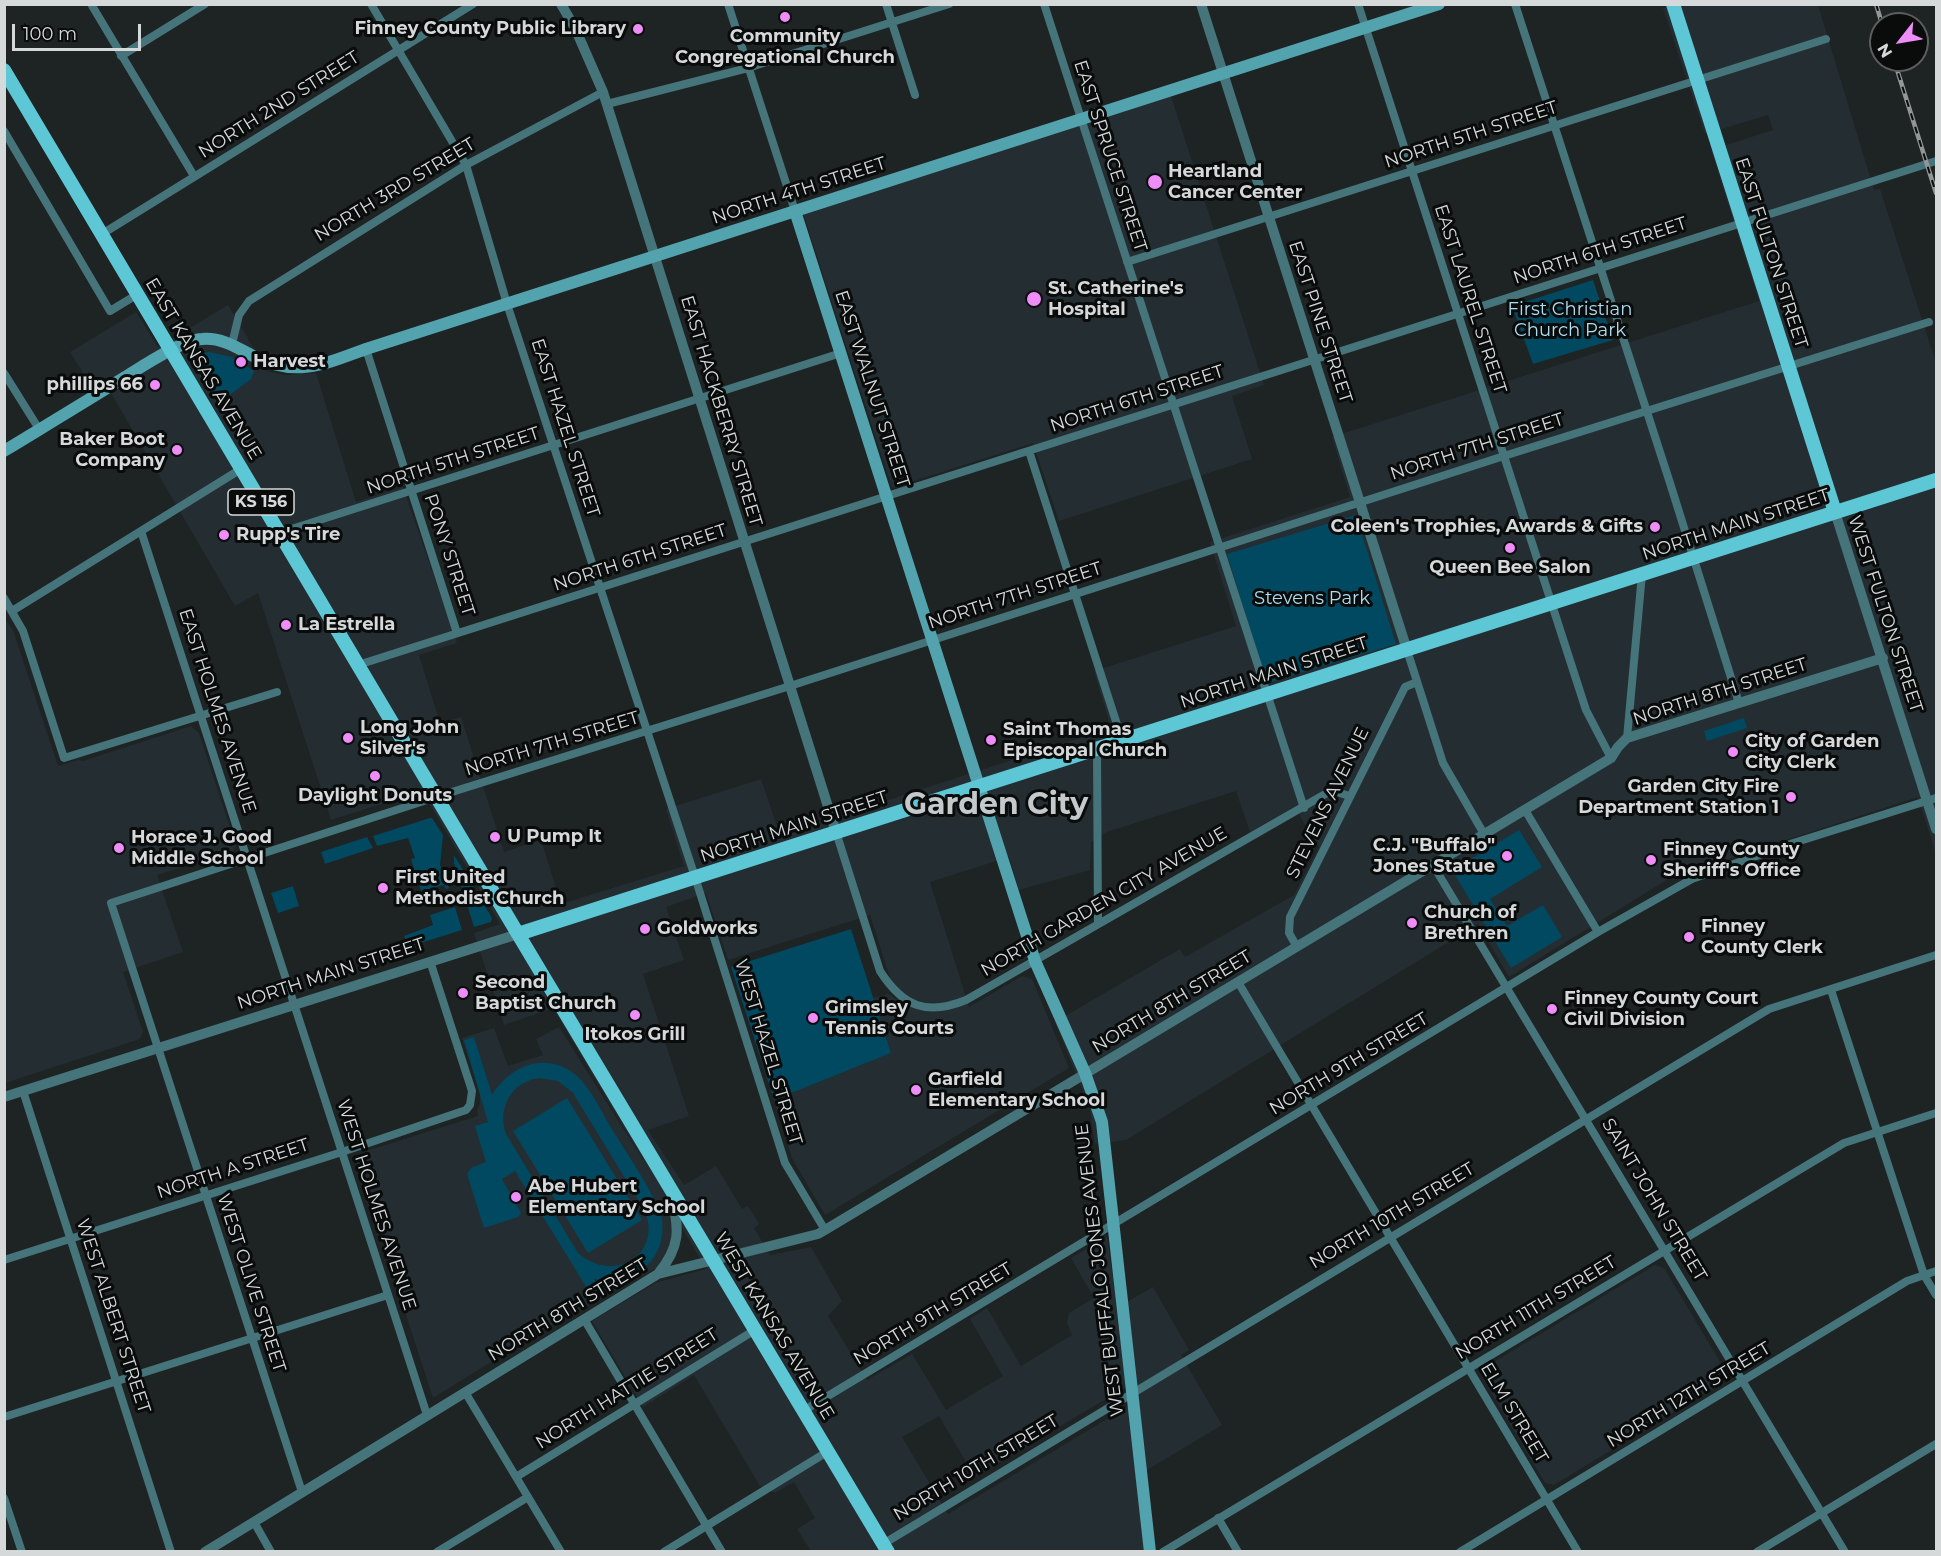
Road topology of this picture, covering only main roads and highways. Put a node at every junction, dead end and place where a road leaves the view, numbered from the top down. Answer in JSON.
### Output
{"nodes":[{"id":1,"x":1439,"y":4,"type":"edge"},
{"id":2,"x":1673,"y":4,"type":"edge"},
{"id":3,"x":7,"y":79,"type":"edge"},
{"id":4,"x":795,"y":211,"type":"junction"},
{"id":5,"x":171,"y":350,"type":"junction"},
{"id":6,"x":4,"y":451,"type":"edge"},
{"id":7,"x":1936,"y":480,"type":"edge"},
{"id":8,"x":1835,"y":512,"type":"junction"},
{"id":9,"x":980,"y":785,"type":"junction"},
{"id":10,"x":518,"y":934,"type":"junction"},
{"id":11,"x":1035,"y":961,"type":"joint"},
{"id":12,"x":885,"y":1548,"type":"edge"},
{"id":13,"x":1150,"y":1551,"type":"edge"}],
"edges":[{"from":1,"to":4,"type":"main road","name":"NORTH 4TH STREET"},
{"from":2,"to":8,"type":"main road","name":"EAST FULTON STREET"},
{"from":3,"to":5,"type":"main road","name":"EAST KANSAS AVENUE","number":"KS 156"},
{"from":4,"to":5,"type":"main road","name":"NORTH 4TH STREET"},
{"from":4,"to":9,"type":"main road","name":"EAST WALNUT STREET"},
{"from":5,"to":6,"type":"main road"},
{"from":5,"to":10,"type":"main road","name":"EAST KANSAS AVENUE","number":"KS 156"},
{"from":7,"to":8,"type":"main road","name":"NORTH MAIN STREET"},
{"from":8,"to":9,"type":"main road","name":"NORTH MAIN STREET"},
{"from":9,"to":10,"type":"main road","name":"NORTH MAIN STREET"},
{"from":9,"to":11,"type":"main road","name":"EAST WALNUT STREET"},
{"from":10,"to":12,"type":"main road","name":"WEST KANSAS AVENUE"},
{"from":11,"to":13,"type":"main road","name":"WEST BUFFALO JONES AVENUE"}]}
